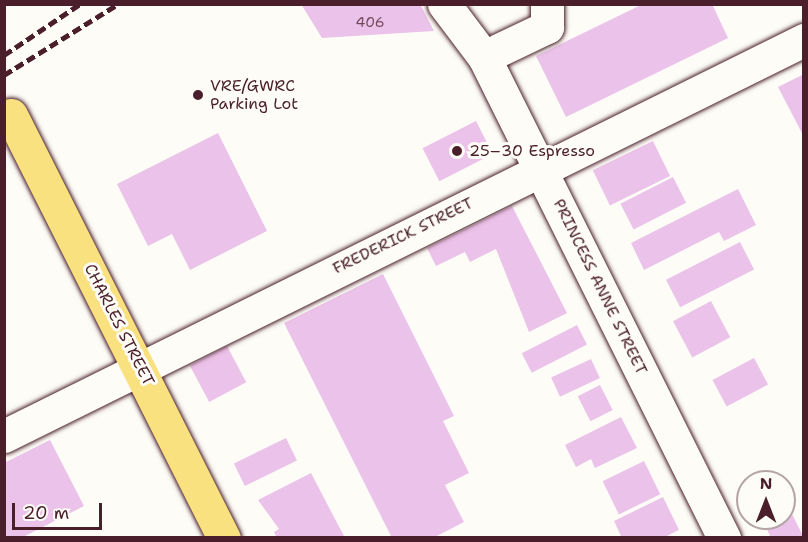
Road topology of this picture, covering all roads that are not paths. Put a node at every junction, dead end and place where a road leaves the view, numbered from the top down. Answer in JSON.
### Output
{"nodes":[{"id":1,"x":444,"y":4,"type":"edge"},
{"id":2,"x":475,"y":4,"type":"edge"},
{"id":3,"x":547,"y":4,"type":"edge"},
{"id":4,"x":804,"y":40,"type":"edge"},
{"id":5,"x":479,"y":48,"type":"junction"},
{"id":6,"x":11,"y":114,"type":"dead end"},
{"id":7,"x":542,"y":168,"type":"junction"},
{"id":8,"x":140,"y":368,"type":"junction"},
{"id":9,"x":4,"y":436,"type":"edge"},
{"id":10,"x":224,"y":537,"type":"edge"},
{"id":11,"x":724,"y":537,"type":"edge"}],
"edges":[{"from":1,"to":5,"type":"street","name":"PRINCESS ANNE STREET"},
{"from":2,"to":5,"type":"street","name":"PRINCESS ANNE STREET"},
{"from":3,"to":5,"type":"street"},
{"from":4,"to":7,"type":"street","name":"FREDERICK STREET"},
{"from":5,"to":7,"type":"street","name":"PRINCESS ANNE STREET"},
{"from":6,"to":8,"type":"main road","name":"CHARLES STREET"},
{"from":7,"to":8,"type":"street","name":"FREDERICK STREET"},
{"from":7,"to":11,"type":"street","name":"PRINCESS ANNE STREET"},
{"from":8,"to":9,"type":"street","name":"FREDERICK STREET"},
{"from":8,"to":10,"type":"main road","name":"CHARLES STREET"}]}
